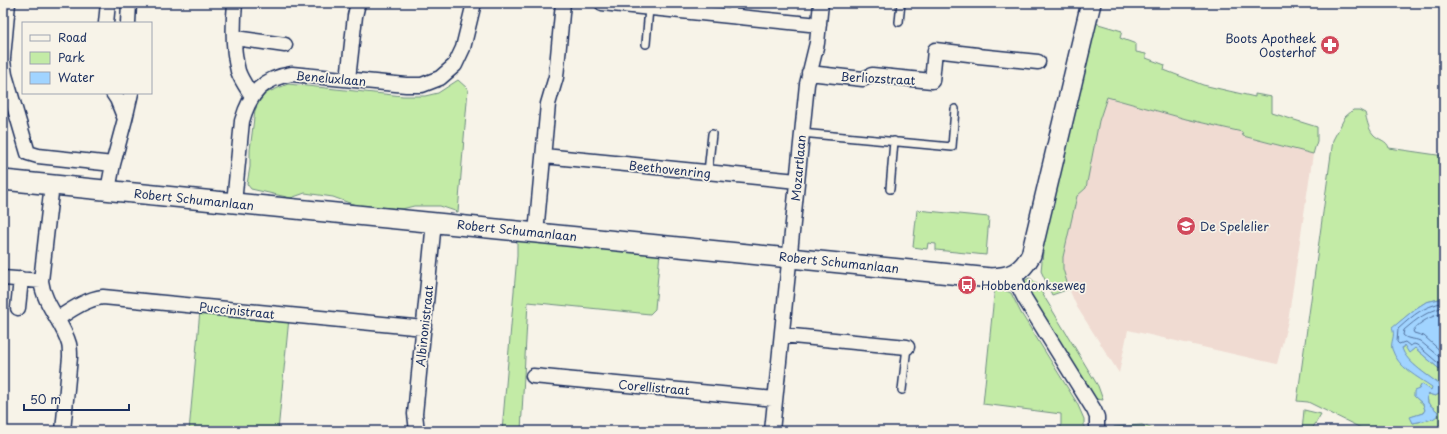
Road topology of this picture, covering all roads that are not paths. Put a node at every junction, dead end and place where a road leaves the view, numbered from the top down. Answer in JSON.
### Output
{"nodes":[{"id":1,"x":8,"y":3,"type":"edge"},
{"id":2,"x":108,"y":3,"type":"edge"},
{"id":3,"x":129,"y":3,"type":"edge"},
{"id":4,"x":235,"y":3,"type":"edge"},
{"id":5,"x":358,"y":3,"type":"edge"},
{"id":6,"x":474,"y":3,"type":"edge"},
{"id":7,"x":563,"y":3,"type":"edge"},
{"id":8,"x":602,"y":3,"type":"edge"},
{"id":9,"x":821,"y":3,"type":"edge"},
{"id":10,"x":900,"y":3,"type":"edge"},
{"id":11,"x":1092,"y":3,"type":"edge"},
{"id":12,"x":649,"y":8,"type":"junction"},
{"id":13,"x":732,"y":10,"type":"edge"},
{"id":14,"x":106,"y":22,"type":"edge"},
{"id":15,"x":128,"y":22,"type":"edge"},
{"id":16,"x":899,"y":22,"type":"dead end"},
{"id":17,"x":819,"y":25,"type":"junction"},
{"id":18,"x":235,"y":38,"type":"junction"},
{"id":19,"x":646,"y":44,"type":"dead end"},
{"id":20,"x":285,"y":45,"type":"dead end"},
{"id":21,"x":3,"y":58,"type":"edge"},
{"id":22,"x":3,"y":61,"type":"edge"},
{"id":23,"x":1038,"y":62,"type":"dead end"},
{"id":24,"x":809,"y":73,"type":"junction"},
{"id":25,"x":348,"y":79,"type":"junction"},
{"id":26,"x":114,"y":94,"type":"edge"},
{"id":27,"x":131,"y":94,"type":"edge"},
{"id":28,"x":252,"y":96,"type":"junction"},
{"id":29,"x":955,"y":109,"type":"dead end"},
{"id":30,"x":125,"y":119,"type":"junction"},
{"id":31,"x":801,"y":133,"type":"junction"},
{"id":32,"x":712,"y":134,"type":"dead end"},
{"id":33,"x":894,"y":141,"type":"junction"},
{"id":34,"x":544,"y":156,"type":"junction"},
{"id":35,"x":113,"y":164,"type":"junction"},
{"id":36,"x":708,"y":172,"type":"junction"},
{"id":37,"x":3,"y":180,"type":"edge"},
{"id":38,"x":797,"y":181,"type":"junction"},
{"id":39,"x":52,"y":184,"type":"junction"},
{"id":40,"x":890,"y":189,"type":"dead end"},
{"id":41,"x":108,"y":190,"type":"junction"},
{"id":42,"x":234,"y":203,"type":"junction"},
{"id":43,"x":434,"y":222,"type":"junction"},
{"id":44,"x":536,"y":233,"type":"junction"},
{"id":45,"x":790,"y":258,"type":"junction"},
{"id":46,"x":1020,"y":270,"type":"junction"},
{"id":47,"x":3,"y":278,"type":"edge"},
{"id":48,"x":21,"y":279,"type":"junction"},
{"id":49,"x":41,"y":281,"type":"junction"},
{"id":50,"x":18,"y":308,"type":"dead end"},
{"id":51,"x":57,"y":319,"type":"junction"},
{"id":52,"x":424,"y":328,"type":"junction"},
{"id":53,"x":782,"y":335,"type":"junction"},
{"id":54,"x":906,"y":347,"type":"joint"},
{"id":55,"x":533,"y":376,"type":"dead end"},
{"id":56,"x":902,"y":390,"type":"dead end"},
{"id":57,"x":775,"y":399,"type":"junction"},
{"id":58,"x":63,"y":431,"type":"edge"},
{"id":59,"x":417,"y":431,"type":"edge"},
{"id":60,"x":772,"y":431,"type":"edge"},
{"id":61,"x":1097,"y":431,"type":"edge"}],
"edges":[{"from":1,"to":21,"type":"street"},
{"from":2,"to":14,"type":"street"},
{"from":3,"to":15,"type":"street"},
{"from":4,"to":18,"type":"street"},
{"from":5,"to":25,"type":"street"},
{"from":6,"to":25,"type":"street","name":"Beneluxlaan"},
{"from":7,"to":34,"type":"street"},
{"from":8,"to":12,"type":"street"},
{"from":9,"to":17,"type":"street","name":"Mozartlaan"},
{"from":10,"to":16,"type":"lane"},
{"from":11,"to":46,"type":"street"},
{"from":12,"to":13,"type":"street"},
{"from":12,"to":19,"type":"lane"},
{"from":13,"to":17,"type":"street"},
{"from":17,"to":24,"type":"street","name":"Mozartlaan"},
{"from":18,"to":20,"type":"street"},
{"from":18,"to":28,"type":"street"},
{"from":22,"to":35,"type":"street"},
{"from":23,"to":24,"type":"street","name":"Berliozstraat"},
{"from":24,"to":31,"type":"street","name":"Mozartlaan"},
{"from":25,"to":28,"type":"street","name":"Beneluxlaan"},
{"from":26,"to":30,"type":"street"},
{"from":27,"to":30,"type":"street"},
{"from":28,"to":42,"type":"street","name":"Beneluxlaan"},
{"from":29,"to":33,"type":"lane"},
{"from":30,"to":35,"type":"street"},
{"from":31,"to":33,"type":"lane"},
{"from":31,"to":38,"type":"street","name":"Mozartlaan"},
{"from":32,"to":36,"type":"lane"},
{"from":33,"to":40,"type":"lane"},
{"from":34,"to":36,"type":"street","name":"Beethovenring"},
{"from":34,"to":44,"type":"street"},
{"from":35,"to":41,"type":"street"},
{"from":36,"to":38,"type":"street","name":"Beethovenring"},
{"from":37,"to":39,"type":"street","name":"Robert Schumanlaan"},
{"from":38,"to":45,"type":"street","name":"Mozartlaan"},
{"from":39,"to":41,"type":"street","name":"Robert Schumanlaan"},
{"from":39,"to":49,"type":"street"},
{"from":41,"to":42,"type":"street","name":"Robert Schumanlaan"},
{"from":42,"to":43,"type":"street","name":"Robert Schumanlaan"},
{"from":43,"to":44,"type":"street","name":"Robert Schumanlaan"},
{"from":43,"to":52,"type":"street","name":"Albinonistraat"},
{"from":44,"to":45,"type":"street","name":"Robert Schumanlaan"},
{"from":45,"to":46,"type":"street","name":"Robert Schumanlaan"},
{"from":45,"to":53,"type":"street","name":"Mozartlaan"},
{"from":46,"to":61,"type":"street"},
{"from":47,"to":48,"type":"street"},
{"from":48,"to":49,"type":"street"},
{"from":48,"to":50,"type":"street"},
{"from":49,"to":51,"type":"street"},
{"from":51,"to":52,"type":"street","name":"Puccinistraat"},
{"from":51,"to":58,"type":"street"},
{"from":52,"to":59,"type":"street","name":"Albinonistraat"},
{"from":53,"to":54,"type":"street"},
{"from":53,"to":57,"type":"street","name":"Mozartlaan"},
{"from":54,"to":56,"type":"lane"},
{"from":55,"to":57,"type":"street","name":"Corellistraat"},
{"from":57,"to":60,"type":"street","name":"Mozartlaan"}]}
